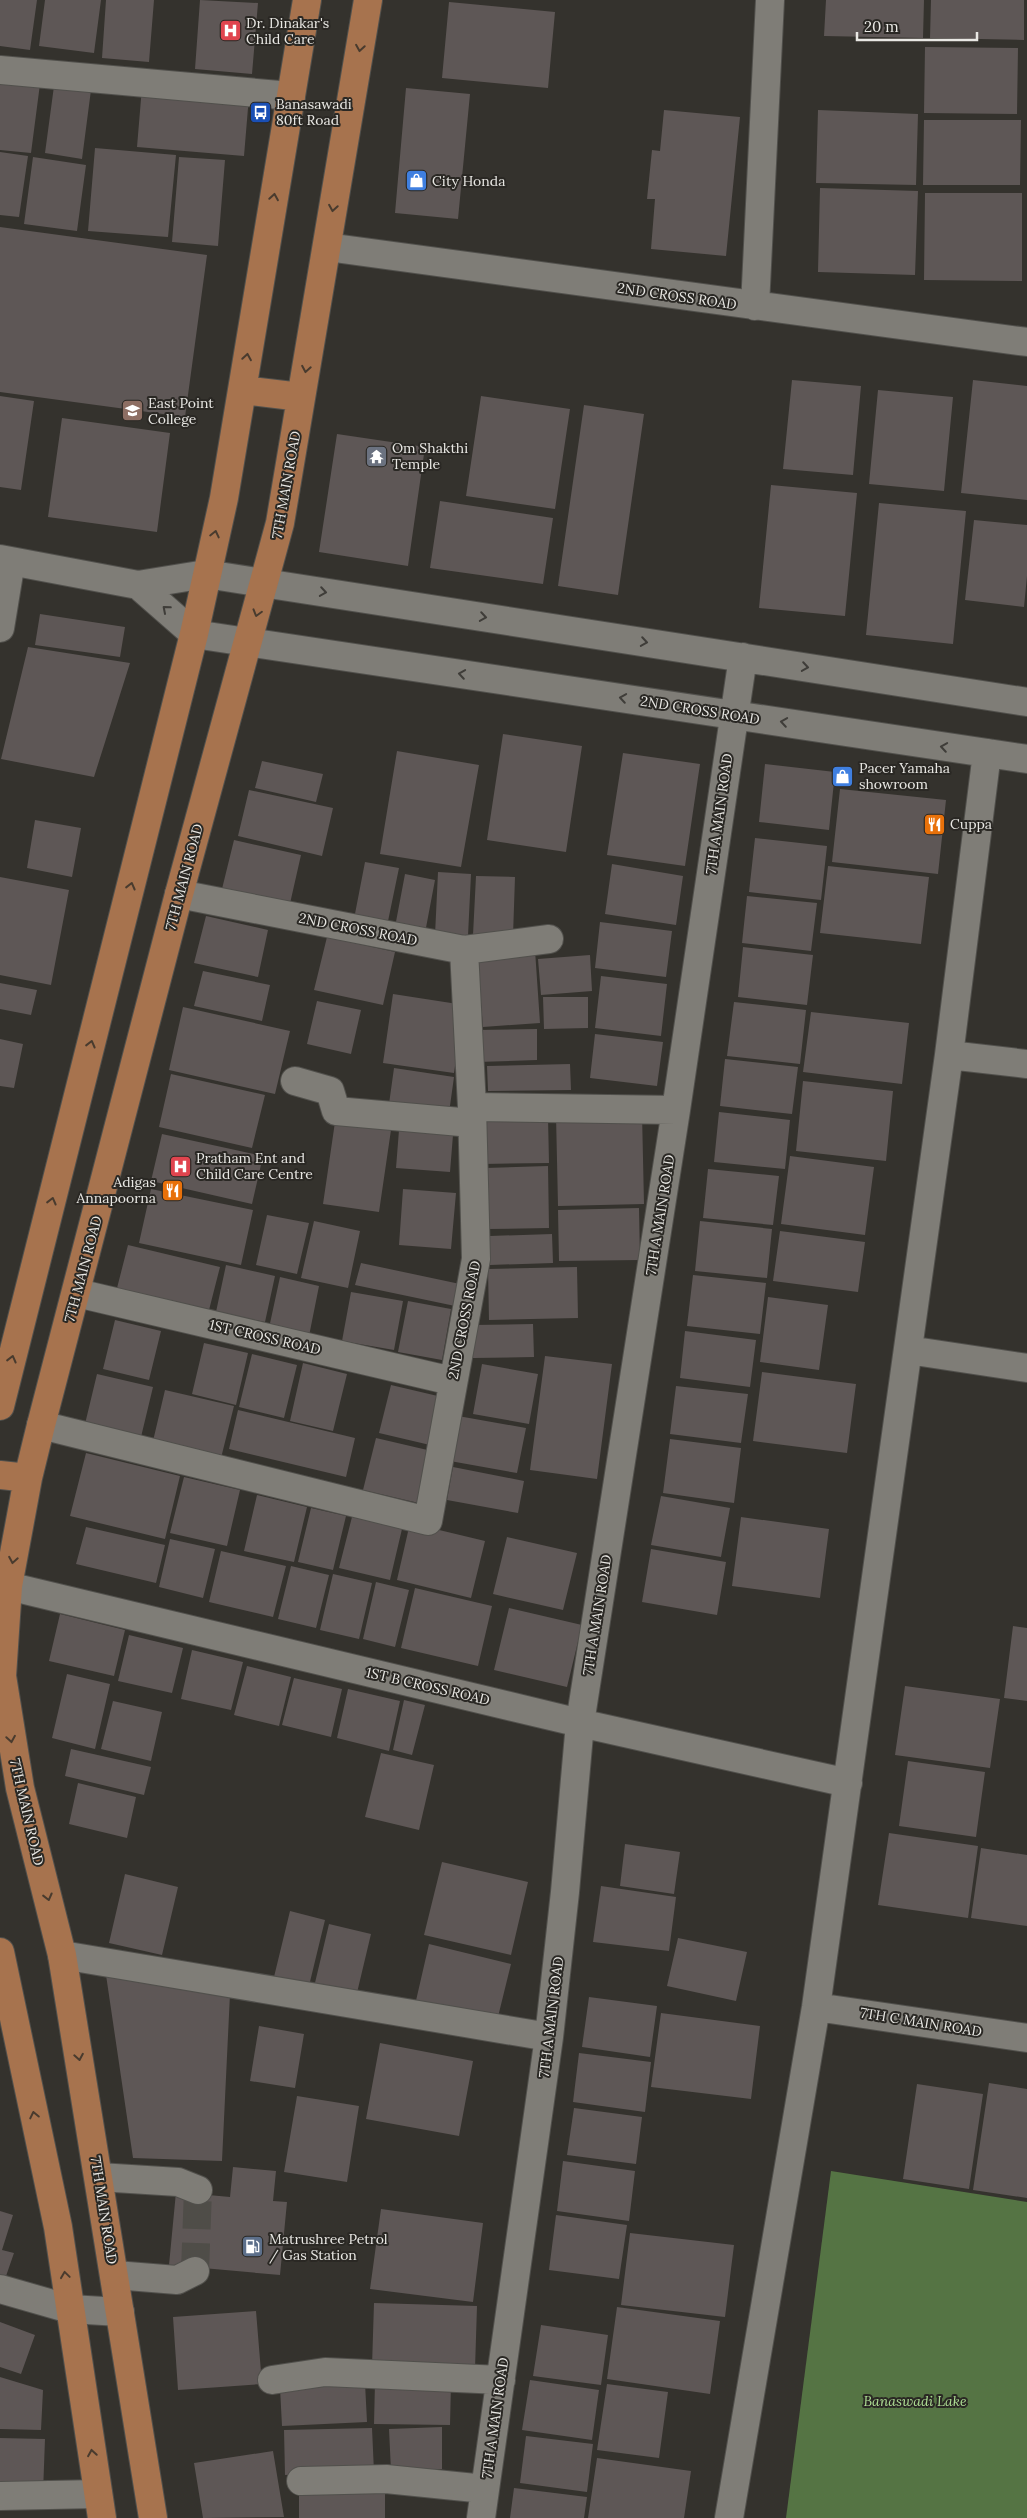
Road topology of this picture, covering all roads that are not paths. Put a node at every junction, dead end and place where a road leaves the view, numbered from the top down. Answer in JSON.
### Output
{"nodes":[{"id":1,"x":307,"y":0,"type":"edge"},
{"id":2,"x":368,"y":0,"type":"edge"},
{"id":3,"x":770,"y":0,"type":"edge"},
{"id":4,"x":0,"y":70,"type":"edge"},
{"id":5,"x":291,"y":96,"type":"junction"},
{"id":6,"x":327,"y":246,"type":"junction"},
{"id":7,"x":754,"y":306,"type":"junction"},
{"id":8,"x":1027,"y":342,"type":"edge"},
{"id":9,"x":242,"y":390,"type":"junction"},
{"id":10,"x":301,"y":398,"type":"junction"},
{"id":11,"x":5,"y":560,"type":"edge"},
{"id":12,"x":206,"y":574,"type":"junction"},
{"id":13,"x":266,"y":584,"type":"junction"},
{"id":14,"x":138,"y":585,"type":"junction"},
{"id":15,"x":0,"y":628,"type":"edge"},
{"id":16,"x":194,"y":634,"type":"junction"},
{"id":17,"x":248,"y":642,"type":"junction"},
{"id":18,"x":743,"y":658,"type":"junction"},
{"id":19,"x":1027,"y":702,"type":"edge"},
{"id":20,"x":734,"y":715,"type":"junction"},
{"id":21,"x":987,"y":753,"type":"junction"},
{"id":22,"x":1027,"y":759,"type":"edge"},
{"id":23,"x":179,"y":894,"type":"junction"},
{"id":24,"x":549,"y":939,"type":"dead end"},
{"id":25,"x":464,"y":950,"type":"junction"},
{"id":26,"x":949,"y":1055,"type":"junction"},
{"id":27,"x":1027,"y":1064,"type":"edge"},
{"id":28,"x":295,"y":1081,"type":"dead end"},
{"id":29,"x":676,"y":1110,"type":"junction"},
{"id":30,"x":472,"y":1115,"type":"junction"},
{"id":31,"x":77,"y":1293,"type":"junction"},
{"id":32,"x":908,"y":1350,"type":"junction"},
{"id":33,"x":1027,"y":1368,"type":"edge"},
{"id":34,"x":452,"y":1381,"type":"junction"},
{"id":35,"x":0,"y":1406,"type":"edge"},
{"id":36,"x":41,"y":1425,"type":"junction"},
{"id":37,"x":0,"y":1475,"type":"edge"},
{"id":38,"x":28,"y":1478,"type":"junction"},
{"id":39,"x":10,"y":1517,"type":"edge"},
{"id":40,"x":8,"y":1586,"type":"junction"},
{"id":41,"x":580,"y":1723,"type":"junction"},
{"id":42,"x":848,"y":1783,"type":"junction"},
{"id":43,"x":0,"y":1952,"type":"edge"},
{"id":44,"x":62,"y":1956,"type":"junction"},
{"id":45,"x":816,"y":2007,"type":"junction"},
{"id":46,"x":549,"y":2037,"type":"junction"},
{"id":47,"x":1027,"y":2038,"type":"edge"},
{"id":48,"x":99,"y":2177,"type":"junction"},
{"id":49,"x":198,"y":2190,"type":"dead end"},
{"id":50,"x":195,"y":2271,"type":"dead end"},
{"id":51,"x":115,"y":2275,"type":"junction"},
{"id":52,"x":0,"y":2290,"type":"edge"},
{"id":53,"x":70,"y":2309,"type":"junction"},
{"id":54,"x":120,"y":2312,"type":"junction"},
{"id":55,"x":272,"y":2380,"type":"dead end"},
{"id":56,"x":501,"y":2380,"type":"junction"},
{"id":57,"x":301,"y":2481,"type":"dead end"},
{"id":58,"x":485,"y":2489,"type":"junction"},
{"id":59,"x":0,"y":2496,"type":"edge"},
{"id":60,"x":100,"y":2506,"type":"edge"},
{"id":61,"x":154,"y":2518,"type":"edge"},
{"id":62,"x":481,"y":2518,"type":"edge"},
{"id":63,"x":730,"y":2518,"type":"edge"}],
"edges":[{"from":1,"to":5,"type":"main road"},
{"from":2,"to":6,"type":"main road","name":"7TH MAIN ROAD","one_way":true},
{"from":3,"to":7,"type":"street"},
{"from":4,"to":5,"type":"street"},
{"from":9,"to":5,"type":"main road","one_way":true},
{"from":6,"to":7,"type":"street","name":"2ND CROSS ROAD"},
{"from":6,"to":10,"type":"main road","name":"7TH MAIN ROAD","one_way":true},
{"from":7,"to":8,"type":"street","name":"2ND CROSS ROAD"},
{"from":9,"to":10,"type":"main road"},
{"from":12,"to":9,"type":"main road","one_way":true},
{"from":10,"to":13,"type":"main road","name":"7TH MAIN ROAD"},
{"from":11,"to":14,"type":"street"},
{"from":11,"to":15,"type":"street"},
{"from":12,"to":13,"type":"street"},
{"from":12,"to":14,"type":"street"},
{"from":12,"to":16,"type":"main road"},
{"from":13,"to":17,"type":"main road","name":"7TH MAIN ROAD","one_way":true},
{"from":13,"to":18,"type":"street","one_way":true},
{"from":16,"to":14,"type":"street","one_way":true},
{"from":16,"to":17,"type":"street","name":"2ND CROSS ROAD"},
{"from":35,"to":16,"type":"main road","one_way":true},
{"from":20,"to":17,"type":"street","name":"2ND CROSS ROAD","one_way":true},
{"from":17,"to":23,"type":"main road","name":"7TH MAIN ROAD"},
{"from":18,"to":19,"type":"street","one_way":true},
{"from":18,"to":20,"type":"street","name":"7TH A MAIN ROAD"},
{"from":21,"to":20,"type":"street","name":"2ND CROSS ROAD","one_way":true},
{"from":20,"to":29,"type":"street","name":"7TH A MAIN ROAD"},
{"from":21,"to":22,"type":"street","name":"2ND CROSS ROAD"},
{"from":21,"to":26,"type":"street"},
{"from":23,"to":25,"type":"street","name":"2ND CROSS ROAD"},
{"from":23,"to":31,"type":"main road","name":"7TH MAIN ROAD"},
{"from":24,"to":25,"type":"street"},
{"from":25,"to":30,"type":"street","name":"2ND CROSS ROAD"},
{"from":26,"to":27,"type":"street"},
{"from":26,"to":32,"type":"street"},
{"from":28,"to":30,"type":"street"},
{"from":29,"to":30,"type":"street"},
{"from":29,"to":41,"type":"street","name":"7TH A MAIN ROAD"},
{"from":30,"to":34,"type":"street","name":"2ND CROSS ROAD"},
{"from":31,"to":34,"type":"street","name":"1ST CROSS ROAD"},
{"from":31,"to":36,"type":"main road","name":"7TH MAIN ROAD"},
{"from":32,"to":33,"type":"street"},
{"from":32,"to":42,"type":"street"},
{"from":34,"to":36,"type":"street","name":"2ND CROSS ROAD"},
{"from":36,"to":38,"type":"main road","name":"7TH MAIN ROAD"},
{"from":37,"to":38,"type":"main road"},
{"from":38,"to":39,"type":"main road","name":"7TH MAIN ROAD"},
{"from":39,"to":40,"type":"main road","name":"7TH MAIN ROAD","one_way":true},
{"from":40,"to":41,"type":"street","name":"1ST B CROSS ROAD"},
{"from":40,"to":44,"type":"main road","name":"7TH MAIN ROAD","one_way":true},
{"from":41,"to":42,"type":"street","name":"1ST B CROSS ROAD"},
{"from":41,"to":46,"type":"street","name":"7TH A MAIN ROAD"},
{"from":42,"to":45,"type":"street"},
{"from":53,"to":43,"type":"main road","one_way":true},
{"from":44,"to":46,"type":"street"},
{"from":44,"to":48,"type":"main road","name":"7TH MAIN ROAD","one_way":true},
{"from":45,"to":47,"type":"street","name":"7TH C MAIN ROAD"},
{"from":45,"to":63,"type":"street"},
{"from":46,"to":56,"type":"street","name":"7TH A MAIN ROAD"},
{"from":48,"to":49,"type":"street"},
{"from":48,"to":51,"type":"main road","name":"7TH MAIN ROAD"},
{"from":50,"to":51,"type":"street"},
{"from":51,"to":54,"type":"main road","name":"7TH MAIN ROAD"},
{"from":52,"to":53,"type":"street"},
{"from":53,"to":54,"type":"street"},
{"from":60,"to":53,"type":"main road","one_way":true},
{"from":54,"to":61,"type":"main road","name":"7TH MAIN ROAD"},
{"from":55,"to":56,"type":"street"},
{"from":56,"to":58,"type":"street","name":"7TH A MAIN ROAD"},
{"from":57,"to":58,"type":"street"},
{"from":58,"to":62,"type":"street","name":"7TH A MAIN ROAD"},
{"from":59,"to":60,"type":"street"}]}
